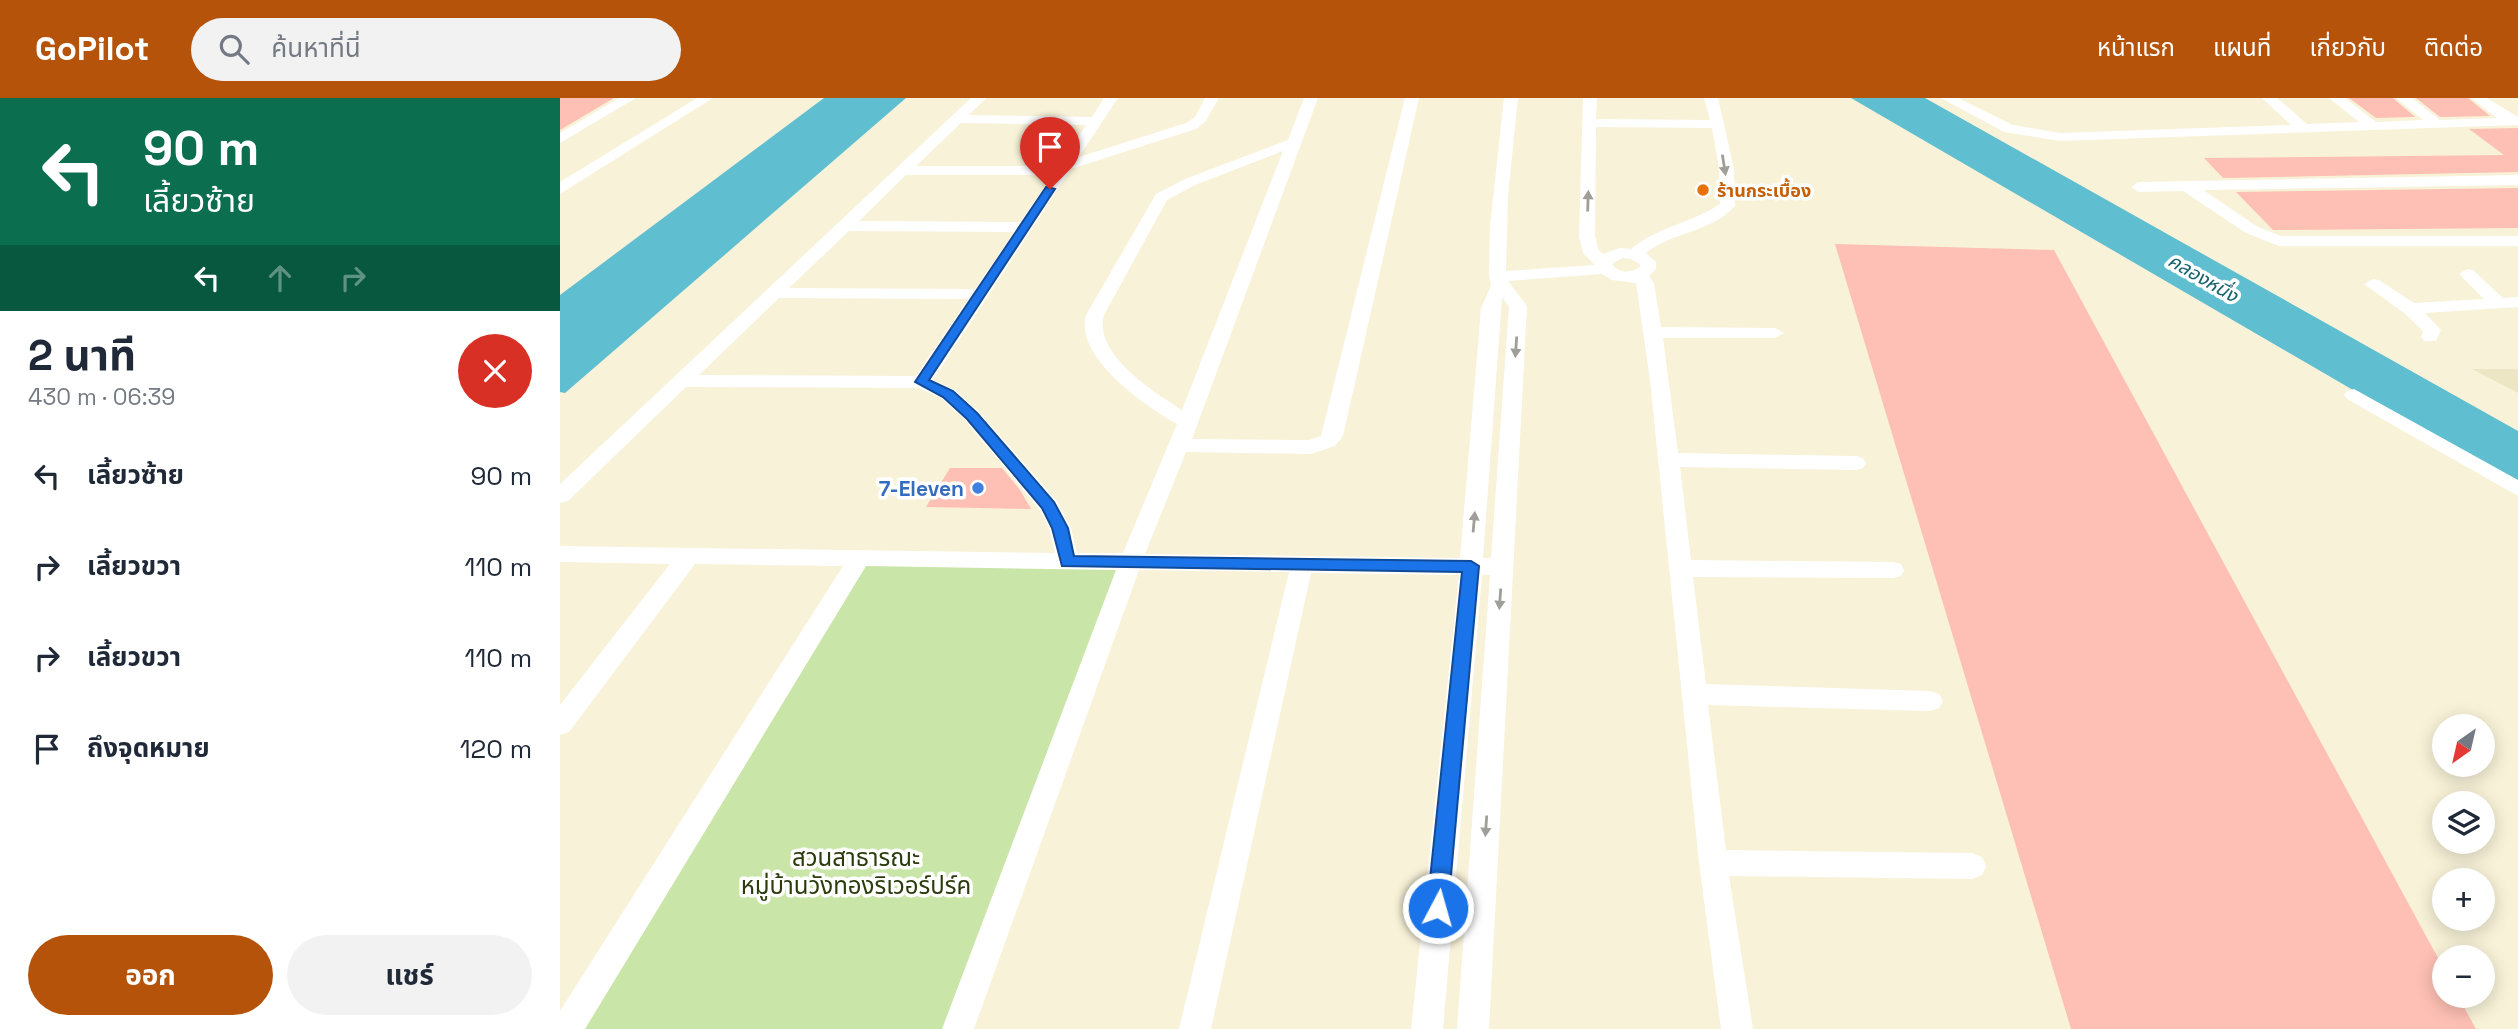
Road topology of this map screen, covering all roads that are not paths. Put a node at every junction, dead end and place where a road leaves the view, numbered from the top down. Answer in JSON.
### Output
{"nodes":[{"id":1,"x":629,"y":98,"type":"edge"},
{"id":2,"x":706,"y":98,"type":"edge"},
{"id":3,"x":979,"y":98,"type":"edge"},
{"id":4,"x":1111,"y":98,"type":"edge"},
{"id":5,"x":1212,"y":98,"type":"edge"},
{"id":6,"x":1311,"y":98,"type":"edge"},
{"id":7,"x":1412,"y":98,"type":"edge"},
{"id":8,"x":1511,"y":98,"type":"edge"},
{"id":9,"x":1590,"y":98,"type":"edge"},
{"id":10,"x":1711,"y":98,"type":"edge"},
{"id":11,"x":1948,"y":98,"type":"edge"},
{"id":12,"x":2269,"y":98,"type":"edge"},
{"id":13,"x":2336,"y":98,"type":"edge"},
{"id":14,"x":2403,"y":98,"type":"edge"},
{"id":15,"x":2478,"y":98,"type":"edge"},
{"id":16,"x":957,"y":119,"type":"junction"},
{"id":17,"x":1096,"y":121,"type":"junction"},
{"id":18,"x":2515,"y":121,"type":"edge"},
{"id":19,"x":1591,"y":123,"type":"junction"},
{"id":20,"x":2436,"y":123,"type":"junction"},
{"id":21,"x":1718,"y":124,"type":"junction"},
{"id":22,"x":2371,"y":125,"type":"junction"},
{"id":23,"x":2303,"y":128,"type":"junction"},
{"id":24,"x":560,"y":139,"type":"edge"},
{"id":25,"x":1295,"y":142,"type":"junction"},
{"id":26,"x":1065,"y":168,"type":"junction"},
{"id":27,"x":903,"y":171,"type":"junction"},
{"id":28,"x":2518,"y":180,"type":"edge"},
{"id":29,"x":2139,"y":187,"type":"dead end"},
{"id":30,"x":2189,"y":187,"type":"junction"},
{"id":31,"x":560,"y":189,"type":"edge"},
{"id":32,"x":845,"y":226,"type":"junction"},
{"id":33,"x":1022,"y":228,"type":"junction"},
{"id":34,"x":2518,"y":241,"type":"edge"},
{"id":35,"x":1638,"y":264,"type":"junction"},
{"id":36,"x":1604,"y":265,"type":"junction"},
{"id":37,"x":2467,"y":274,"type":"dead end"},
{"id":38,"x":1499,"y":282,"type":"junction"},
{"id":39,"x":2372,"y":284,"type":"dead end"},
{"id":40,"x":773,"y":293,"type":"junction"},
{"id":41,"x":978,"y":294,"type":"junction"},
{"id":42,"x":2512,"y":304,"type":"edge"},
{"id":43,"x":2410,"y":309,"type":"junction"},
{"id":44,"x":1653,"y":332,"type":"junction"},
{"id":45,"x":1774,"y":333,"type":"dead end"},
{"id":46,"x":2430,"y":337,"type":"dead end"},
{"id":47,"x":683,"y":381,"type":"junction"},
{"id":48,"x":922,"y":382,"type":"junction"},
{"id":49,"x":2354,"y":395,"type":"dead end"},
{"id":50,"x":1187,"y":421,"type":"junction"},
{"id":51,"x":1180,"y":445,"type":"junction"},
{"id":52,"x":1669,"y":460,"type":"junction"},
{"id":53,"x":1856,"y":463,"type":"dead end"},
{"id":54,"x":2518,"y":489,"type":"edge"},
{"id":55,"x":560,"y":496,"type":"edge"},
{"id":56,"x":560,"y":554,"type":"edge"},
{"id":57,"x":689,"y":555,"type":"junction"},
{"id":58,"x":860,"y":557,"type":"junction"},
{"id":59,"x":1068,"y":562,"type":"junction"},
{"id":60,"x":1130,"y":563,"type":"junction"},
{"id":61,"x":1302,"y":564,"type":"junction"},
{"id":62,"x":1471,"y":566,"type":"junction"},
{"id":63,"x":1502,"y":568,"type":"junction"},
{"id":64,"x":1681,"y":568,"type":"junction"},
{"id":65,"x":1893,"y":570,"type":"dead end"},
{"id":66,"x":1694,"y":694,"type":"junction"},
{"id":67,"x":1930,"y":701,"type":"dead end"},
{"id":68,"x":560,"y":724,"type":"edge"},
{"id":69,"x":1713,"y":863,"type":"junction"},
{"id":70,"x":1972,"y":866,"type":"dead end"},
{"id":71,"x":567,"y":1029,"type":"edge"},
{"id":72,"x":958,"y":1029,"type":"edge"},
{"id":73,"x":1195,"y":1029,"type":"edge"},
{"id":74,"x":1427,"y":1029,"type":"edge"},
{"id":75,"x":1473,"y":1029,"type":"edge"},
{"id":76,"x":1737,"y":1029,"type":"edge"}],
"edges":[{"from":1,"to":24,"type":"street"},
{"from":2,"to":31,"type":"street"},
{"from":3,"to":16,"type":"street"},
{"from":4,"to":17,"type":"street"},
{"from":5,"to":26,"type":"street"},
{"from":6,"to":25,"type":"street"},
{"from":7,"to":51,"type":"street"},
{"from":8,"to":38,"type":"street"},
{"from":9,"to":19,"type":"street"},
{"from":10,"to":21,"type":"street"},
{"from":11,"to":23,"type":"street"},
{"from":12,"to":23,"type":"street"},
{"from":13,"to":22,"type":"street"},
{"from":14,"to":20,"type":"street"},
{"from":15,"to":18,"type":"street"},
{"from":16,"to":17,"type":"street"},
{"from":16,"to":27,"type":"street"},
{"from":17,"to":26,"type":"street"},
{"from":18,"to":20,"type":"street"},
{"from":19,"to":21,"type":"street"},
{"from":36,"to":19,"type":"street","one_way":true},
{"from":20,"to":22,"type":"street"},
{"from":21,"to":35,"type":"street","one_way":true},
{"from":22,"to":23,"type":"street"},
{"from":25,"to":50,"type":"street"},
{"from":25,"to":50,"type":"street"},
{"from":26,"to":27,"type":"street"},
{"from":26,"to":33,"type":"street"},
{"from":27,"to":32,"type":"street"},
{"from":28,"to":30,"type":"street"},
{"from":29,"to":30,"type":"street"},
{"from":30,"to":34,"type":"street"},
{"from":32,"to":33,"type":"street"},
{"from":32,"to":40,"type":"street"},
{"from":33,"to":41,"type":"street"},
{"from":35,"to":36,"type":"street"},
{"from":35,"to":36,"type":"street"},
{"from":35,"to":44,"type":"street"},
{"from":36,"to":38,"type":"street"},
{"from":37,"to":42,"type":"street"},
{"from":62,"to":38,"type":"street","one_way":true},
{"from":38,"to":63,"type":"street","one_way":true},
{"from":39,"to":43,"type":"street"},
{"from":40,"to":41,"type":"street"},
{"from":40,"to":47,"type":"street"},
{"from":41,"to":48,"type":"street"},
{"from":42,"to":43,"type":"street"},
{"from":43,"to":46,"type":"street"},
{"from":44,"to":45,"type":"street"},
{"from":44,"to":52,"type":"street"},
{"from":47,"to":48,"type":"street"},
{"from":47,"to":55,"type":"street"},
{"from":48,"to":59,"type":"street"},
{"from":49,"to":54,"type":"street"},
{"from":50,"to":51,"type":"street"},
{"from":51,"to":60,"type":"street"},
{"from":52,"to":53,"type":"street"},
{"from":52,"to":64,"type":"street"},
{"from":56,"to":57,"type":"street"},
{"from":57,"to":58,"type":"street"},
{"from":57,"to":68,"type":"street"},
{"from":58,"to":59,"type":"street"},
{"from":58,"to":71,"type":"street"},
{"from":59,"to":60,"type":"street"},
{"from":60,"to":61,"type":"street"},
{"from":60,"to":72,"type":"street"},
{"from":61,"to":62,"type":"street"},
{"from":61,"to":73,"type":"street"},
{"from":62,"to":63,"type":"street"},
{"from":62,"to":74,"type":"street"},
{"from":63,"to":75,"type":"street","one_way":true},
{"from":64,"to":65,"type":"street"},
{"from":64,"to":66,"type":"street"},
{"from":66,"to":67,"type":"street"},
{"from":66,"to":69,"type":"street"},
{"from":69,"to":70,"type":"street"},
{"from":69,"to":76,"type":"street"}]}
